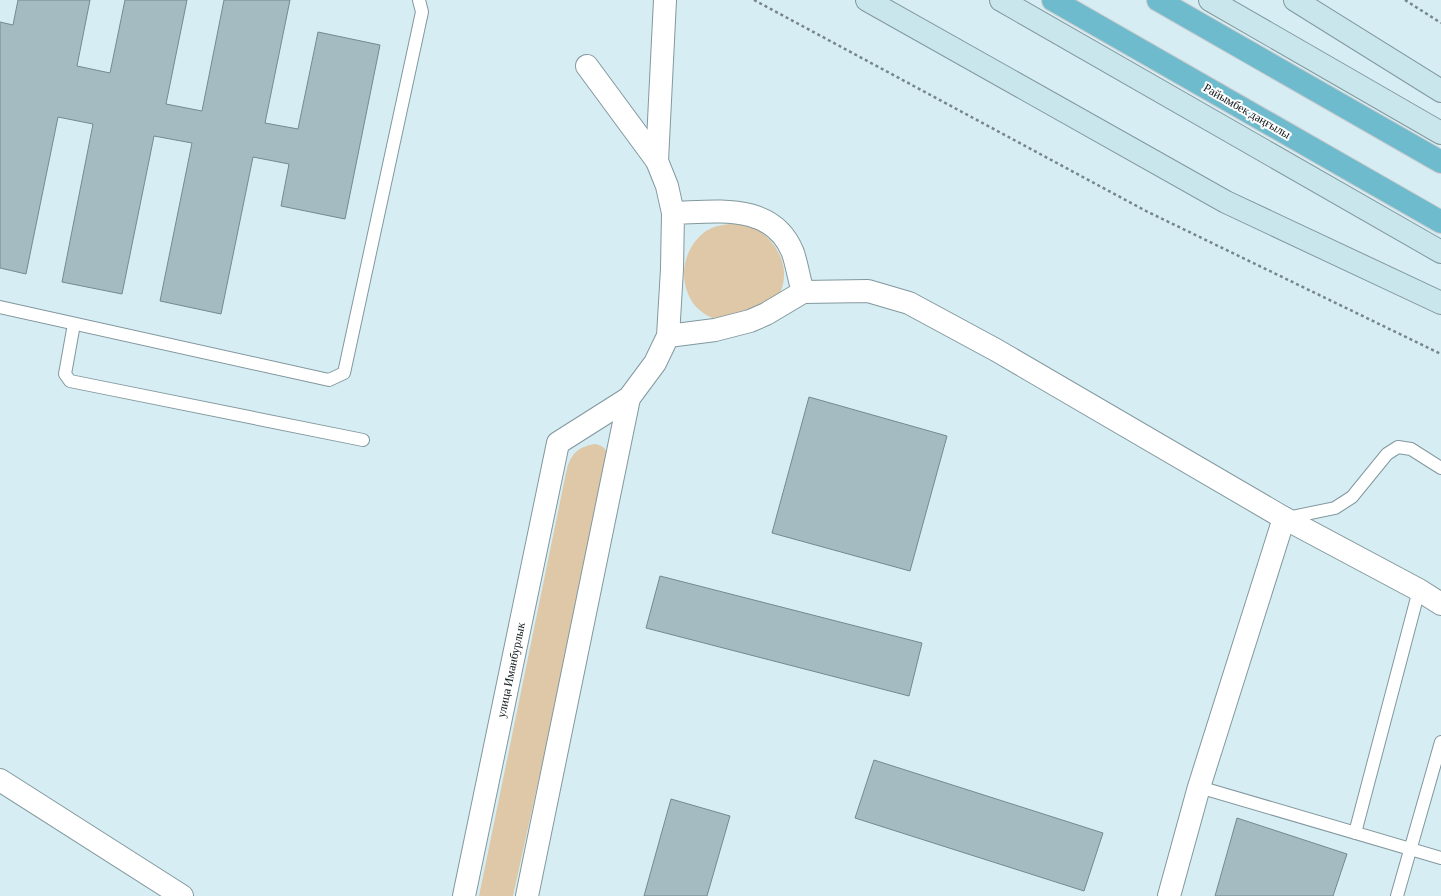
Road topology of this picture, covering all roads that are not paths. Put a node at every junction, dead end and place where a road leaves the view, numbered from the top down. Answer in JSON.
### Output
{"nodes":[{"id":1,"x":419,"y":0,"type":"edge"},
{"id":2,"x":665,"y":0,"type":"edge"},
{"id":3,"x":867,"y":0,"type":"edge"},
{"id":4,"x":1001,"y":0,"type":"edge"},
{"id":5,"x":1053,"y":0,"type":"edge"},
{"id":6,"x":1158,"y":0,"type":"edge"},
{"id":7,"x":1210,"y":0,"type":"edge"},
{"id":8,"x":1295,"y":0,"type":"edge"},
{"id":9,"x":586,"y":66,"type":"dead end"},
{"id":10,"x":1441,"y":90,"type":"edge"},
{"id":11,"x":1441,"y":133,"type":"edge"},
{"id":12,"x":657,"y":161,"type":"junction"},
{"id":13,"x":1441,"y":162,"type":"edge"},
{"id":14,"x":673,"y":213,"type":"junction"},
{"id":15,"x":1441,"y":222,"type":"edge"},
{"id":16,"x":1441,"y":252,"type":"edge"},
{"id":17,"x":803,"y":292,"type":"junction"},
{"id":18,"x":1441,"y":303,"type":"edge"},
{"id":19,"x":0,"y":307,"type":"edge"},
{"id":20,"x":74,"y":324,"type":"junction"},
{"id":21,"x":668,"y":336,"type":"junction"},
{"id":22,"x":629,"y":398,"type":"junction"},
{"id":23,"x":363,"y":440,"type":"dead end"},
{"id":24,"x":1441,"y":468,"type":"edge"},
{"id":25,"x":1284,"y":518,"type":"junction"},
{"id":26,"x":1418,"y":590,"type":"junction"},
{"id":27,"x":1441,"y":604,"type":"edge"},
{"id":28,"x":1441,"y":742,"type":"edge"},
{"id":29,"x":1,"y":784,"type":"edge"},
{"id":30,"x":1199,"y":787,"type":"junction"},
{"id":31,"x":1354,"y":833,"type":"junction"},
{"id":32,"x":1410,"y":849,"type":"junction"},
{"id":33,"x":1441,"y":858,"type":"edge"},
{"id":34,"x":182,"y":896,"type":"edge"},
{"id":35,"x":464,"y":896,"type":"edge"},
{"id":36,"x":527,"y":896,"type":"edge"},
{"id":37,"x":1169,"y":896,"type":"edge"},
{"id":38,"x":1397,"y":896,"type":"edge"}],
"edges":[{"from":1,"to":20,"type":"lane"},
{"from":2,"to":12,"type":"street"},
{"from":3,"to":18,"type":"main road"},
{"from":4,"to":16,"type":"main road"},
{"from":5,"to":15,"type":"highway","name":"Райымбек даңғылы"},
{"from":6,"to":13,"type":"highway"},
{"from":7,"to":11,"type":"main road"},
{"from":8,"to":10,"type":"main road"},
{"from":9,"to":12,"type":"street"},
{"from":12,"to":14,"type":"street"},
{"from":14,"to":17,"type":"street"},
{"from":14,"to":21,"type":"street"},
{"from":17,"to":21,"type":"street"},
{"from":17,"to":25,"type":"street"},
{"from":19,"to":20,"type":"lane"},
{"from":20,"to":23,"type":"lane"},
{"from":21,"to":22,"type":"street"},
{"from":22,"to":35,"type":"street","name":"улица Иманбурлык"},
{"from":22,"to":36,"type":"street"},
{"from":24,"to":25,"type":"lane"},
{"from":25,"to":26,"type":"street"},
{"from":25,"to":30,"type":"street"},
{"from":26,"to":27,"type":"street"},
{"from":26,"to":31,"type":"lane"},
{"from":28,"to":32,"type":"lane"},
{"from":29,"to":34,"type":"street"},
{"from":30,"to":31,"type":"lane"},
{"from":30,"to":37,"type":"street"},
{"from":31,"to":32,"type":"lane"},
{"from":32,"to":33,"type":"lane"},
{"from":32,"to":38,"type":"lane"}]}
